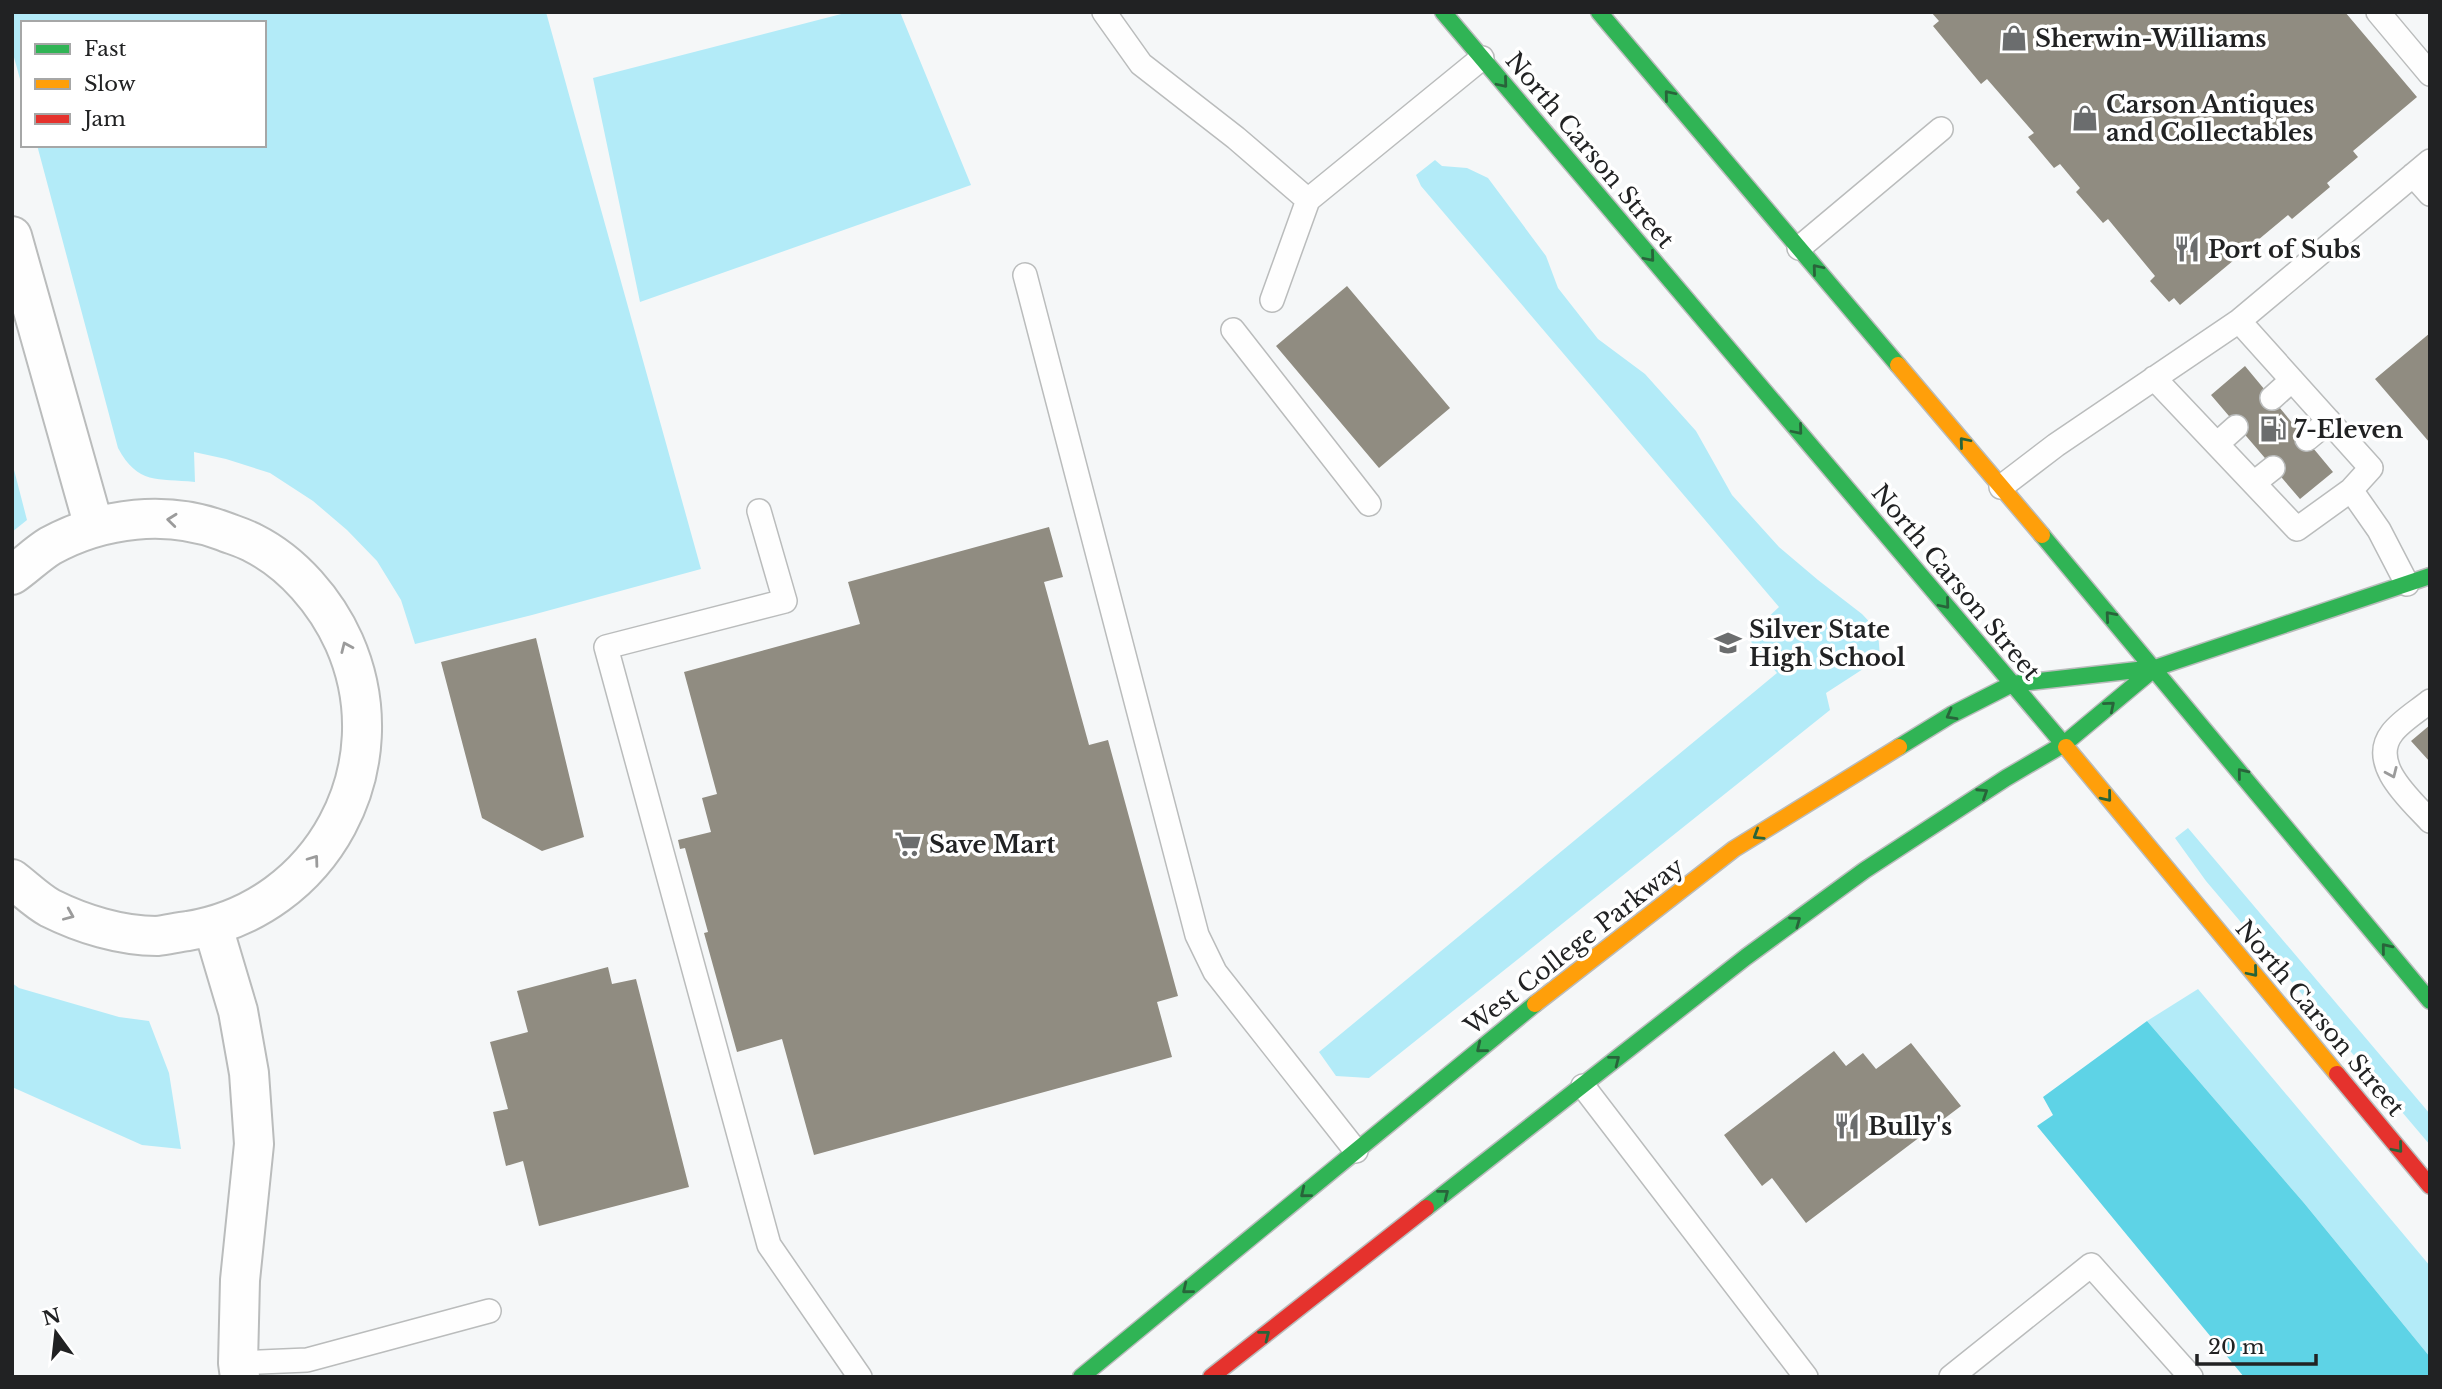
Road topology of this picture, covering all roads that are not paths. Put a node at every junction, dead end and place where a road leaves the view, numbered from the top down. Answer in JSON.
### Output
{"nodes":[{"id":1,"x":1104,"y":12,"type":"edge"},
{"id":2,"x":1443,"y":12,"type":"edge"},
{"id":3,"x":1599,"y":12,"type":"edge"},
{"id":4,"x":2378,"y":12,"type":"edge"},
{"id":5,"x":1482,"y":58,"type":"junction"},
{"id":6,"x":2430,"y":74,"type":"edge"},
{"id":7,"x":1941,"y":129,"type":"dead end"},
{"id":8,"x":2421,"y":168,"type":"edge"},
{"id":9,"x":2430,"y":194,"type":"edge"},
{"id":10,"x":1307,"y":200,"type":"junction"},
{"id":11,"x":12,"y":236,"type":"edge"},
{"id":12,"x":1799,"y":248,"type":"junction"},
{"id":13,"x":1025,"y":275,"type":"dead end"},
{"id":14,"x":1272,"y":300,"type":"dead end"},
{"id":15,"x":2239,"y":321,"type":"junction"},
{"id":16,"x":1233,"y":330,"type":"dead end"},
{"id":17,"x":2154,"y":378,"type":"junction"},
{"id":18,"x":2292,"y":380,"type":"junction"},
{"id":19,"x":2272,"y":398,"type":"dead end"},
{"id":20,"x":2329,"y":421,"type":"junction"},
{"id":21,"x":2236,"y":427,"type":"dead end"},
{"id":22,"x":2307,"y":439,"type":"dead end"},
{"id":23,"x":2217,"y":444,"type":"junction"},
{"id":24,"x":2273,"y":468,"type":"dead end"},
{"id":25,"x":2254,"y":483,"type":"junction"},
{"id":26,"x":2001,"y":487,"type":"junction"},
{"id":27,"x":2351,"y":490,"type":"junction"},
{"id":28,"x":1368,"y":504,"type":"dead end"},
{"id":29,"x":759,"y":511,"type":"dead end"},
{"id":30,"x":94,"y":527,"type":"junction"},
{"id":31,"x":12,"y":575,"type":"edge"},
{"id":32,"x":2430,"y":576,"type":"edge"},
{"id":33,"x":2407,"y":584,"type":"junction"},
{"id":34,"x":2155,"y":668,"type":"junction"},
{"id":35,"x":2012,"y":684,"type":"junction"},
{"id":36,"x":2430,"y":701,"type":"edge"},
{"id":37,"x":2064,"y":744,"type":"junction"},
{"id":38,"x":2430,"y":821,"type":"edge"},
{"id":39,"x":12,"y":879,"type":"edge"},
{"id":40,"x":213,"y":927,"type":"junction"},
{"id":41,"x":2430,"y":1001,"type":"edge"},
{"id":42,"x":1583,"y":1086,"type":"junction"},
{"id":43,"x":1356,"y":1151,"type":"junction"},
{"id":44,"x":2430,"y":1186,"type":"edge"},
{"id":45,"x":489,"y":1311,"type":"dead end"},
{"id":46,"x":239,"y":1370,"type":"edge"},
{"id":47,"x":860,"y":1377,"type":"edge"},
{"id":48,"x":1081,"y":1377,"type":"edge"},
{"id":49,"x":1211,"y":1377,"type":"edge"},
{"id":50,"x":1806,"y":1377,"type":"edge"},
{"id":51,"x":1951,"y":1377,"type":"edge"},
{"id":52,"x":2191,"y":1377,"type":"edge"}],
"edges":[{"from":1,"to":10,"type":"lane"},
{"from":2,"to":5,"type":"main road","name":"North Carson Street"},
{"from":12,"to":3,"type":"main road","one_way":true},
{"from":4,"to":6,"type":"lane"},
{"from":5,"to":10,"type":"lane"},
{"from":5,"to":35,"type":"main road","name":"North Carson Street","one_way":true},
{"from":7,"to":12,"type":"lane"},
{"from":8,"to":9,"type":"lane"},
{"from":8,"to":15,"type":"lane"},
{"from":10,"to":14,"type":"lane"},
{"from":11,"to":30,"type":"street"},
{"from":26,"to":12,"type":"main road","one_way":true},
{"from":13,"to":43,"type":"lane"},
{"from":15,"to":17,"type":"lane"},
{"from":15,"to":18,"type":"lane"},
{"from":16,"to":28,"type":"lane"},
{"from":17,"to":23,"type":"lane"},
{"from":17,"to":26,"type":"lane"},
{"from":18,"to":19,"type":"lane"},
{"from":18,"to":20,"type":"lane"},
{"from":20,"to":22,"type":"lane"},
{"from":20,"to":27,"type":"lane"},
{"from":21,"to":23,"type":"lane"},
{"from":23,"to":25,"type":"lane"},
{"from":24,"to":25,"type":"lane"},
{"from":25,"to":27,"type":"lane"},
{"from":34,"to":26,"type":"main road","one_way":true},
{"from":27,"to":33,"type":"lane"},
{"from":29,"to":47,"type":"lane"},
{"from":30,"to":31,"type":"street"},
{"from":40,"to":30,"type":"street","one_way":true},
{"from":32,"to":33,"type":"main road","name":"West College Parkway"},
{"from":33,"to":34,"type":"main road","name":"West College Parkway"},
{"from":34,"to":35,"type":"main road","name":"West College Parkway"},
{"from":37,"to":34,"type":"main road","name":"West College Parkway","one_way":true},
{"from":41,"to":34,"type":"main road","one_way":true},
{"from":35,"to":37,"type":"main road","name":"North Carson Street"},
{"from":35,"to":43,"type":"main road","name":"West College Parkway","one_way":true},
{"from":36,"to":38,"type":"lane","one_way":true},
{"from":42,"to":37,"type":"main road","name":"West College Parkway","one_way":true},
{"from":37,"to":44,"type":"main road","name":"North Carson Street","one_way":true},
{"from":39,"to":40,"type":"street","one_way":true},
{"from":40,"to":46,"type":"street"},
{"from":49,"to":42,"type":"main road","name":"West College Parkway","one_way":true},
{"from":42,"to":50,"type":"lane"},
{"from":43,"to":48,"type":"main road","name":"West College Parkway","one_way":true},
{"from":45,"to":46,"type":"lane"},
{"from":51,"to":52,"type":"lane"}]}
